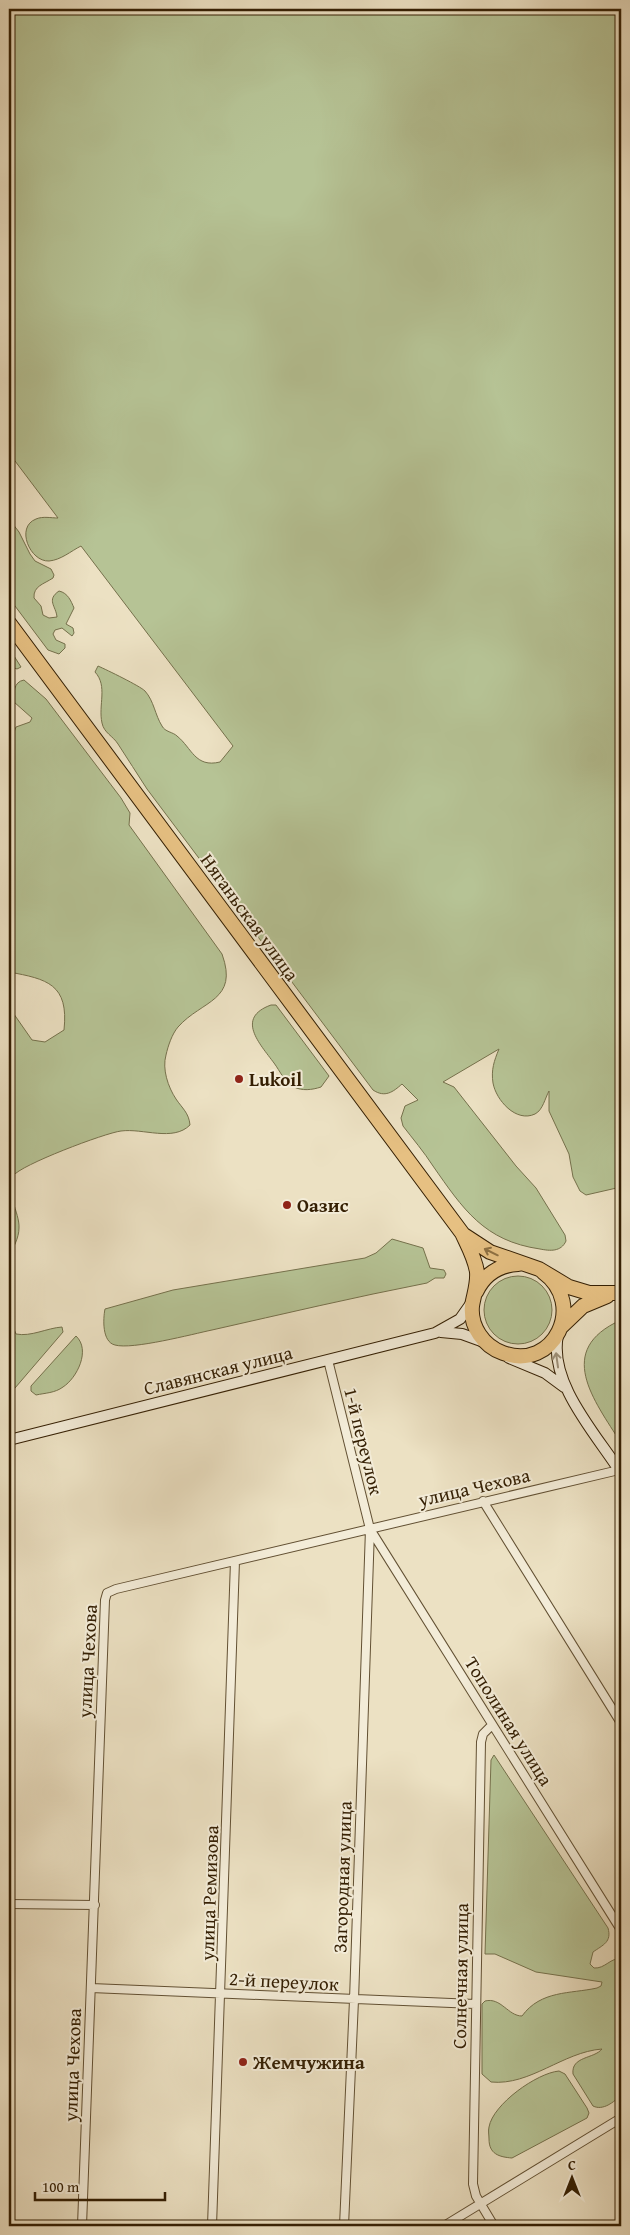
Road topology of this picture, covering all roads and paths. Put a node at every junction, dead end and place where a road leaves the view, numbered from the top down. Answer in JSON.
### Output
{"nodes":[{"id":1,"x":9,"y":623,"type":"edge"},
{"id":2,"x":462,"y":1233,"type":"junction"},
{"id":3,"x":524,"y":1265,"type":"junction"},
{"id":4,"x":543,"y":1272,"type":"junction"},
{"id":5,"x":621,"y":1293,"type":"edge"},
{"id":6,"x":474,"y":1296,"type":"junction"},
{"id":7,"x":560,"y":1330,"type":"junction"},
{"id":8,"x":435,"y":1333,"type":"junction"},
{"id":9,"x":491,"y":1347,"type":"junction"},
{"id":10,"x":328,"y":1360,"type":"junction"},
{"id":11,"x":565,"y":1388,"type":"junction"},
{"id":12,"x":9,"y":1440,"type":"edge"},
{"id":13,"x":620,"y":1472,"type":"edge"},
{"id":14,"x":483,"y":1502,"type":"junction"},
{"id":15,"x":370,"y":1529,"type":"junction"},
{"id":16,"x":235,"y":1561,"type":"junction"},
{"id":17,"x":621,"y":1723,"type":"edge"},
{"id":18,"x":492,"y":1725,"type":"junction"},
{"id":19,"x":9,"y":1904,"type":"edge"},
{"id":20,"x":95,"y":1905,"type":"junction"},
{"id":21,"x":621,"y":1930,"type":"edge"},
{"id":22,"x":91,"y":1988,"type":"junction"},
{"id":23,"x":222,"y":1994,"type":"junction"},
{"id":24,"x":354,"y":2000,"type":"junction"},
{"id":25,"x":475,"y":2004,"type":"junction"},
{"id":26,"x":621,"y":2118,"type":"edge"},
{"id":27,"x":480,"y":2204,"type":"junction"},
{"id":28,"x":82,"y":2226,"type":"edge"},
{"id":29,"x":212,"y":2226,"type":"edge"},
{"id":30,"x":344,"y":2226,"type":"edge"},
{"id":31,"x":444,"y":2226,"type":"edge"},
{"id":32,"x":494,"y":2226,"type":"edge"}],
"edges":[{"from":1,"to":2,"type":"highway","name":"Няганьская улица"},
{"from":3,"to":2,"type":"highway","one_way":true},
{"from":2,"to":6,"type":"highway"},
{"from":3,"to":4,"type":"highway"},
{"from":3,"to":6,"type":"highway"},
{"from":4,"to":5,"type":"highway"},
{"from":4,"to":7,"type":"highway"},
{"from":5,"to":7,"type":"highway"},
{"from":6,"to":8,"type":"street"},
{"from":6,"to":9,"type":"highway"},
{"from":7,"to":9,"type":"highway"},
{"from":11,"to":7,"type":"street","one_way":true},
{"from":8,"to":9,"type":"street"},
{"from":8,"to":10,"type":"street","name":"Славянская улица"},
{"from":9,"to":11,"type":"street"},
{"from":10,"to":12,"type":"street","name":"Славянская улица"},
{"from":10,"to":15,"type":"street","name":"1-й переулок"},
{"from":11,"to":13,"type":"street"},
{"from":13,"to":14,"type":"street","name":"улица Чехова"},
{"from":14,"to":15,"type":"street","name":"улица Чехова"},
{"from":14,"to":17,"type":"street"},
{"from":15,"to":16,"type":"street","name":"улица Чехова"},
{"from":15,"to":18,"type":"street","name":"Тополиная улица"},
{"from":15,"to":24,"type":"street","name":"Загородная улица"},
{"from":16,"to":20,"type":"street","name":"улица Чехова"},
{"from":16,"to":23,"type":"street","name":"улица Ремизова"},
{"from":18,"to":21,"type":"street","name":"Тополиная улица"},
{"from":18,"to":25,"type":"street","name":"Солнечная улица"},
{"from":19,"to":20,"type":"street"},
{"from":20,"to":22,"type":"street","name":"улица Чехова"},
{"from":22,"to":23,"type":"street","name":"2-й переулок"},
{"from":22,"to":28,"type":"street","name":"улица Чехова"},
{"from":23,"to":24,"type":"street","name":"2-й переулок"},
{"from":23,"to":29,"type":"street","name":"улица Ремизова"},
{"from":24,"to":25,"type":"street","name":"2-й переулок"},
{"from":24,"to":30,"type":"street","name":"Загородная улица"},
{"from":25,"to":27,"type":"street","name":"Солнечная улица"},
{"from":26,"to":27,"type":"street"},
{"from":27,"to":31,"type":"street"},
{"from":27,"to":32,"type":"street","name":"Солнечная улица"}]}
